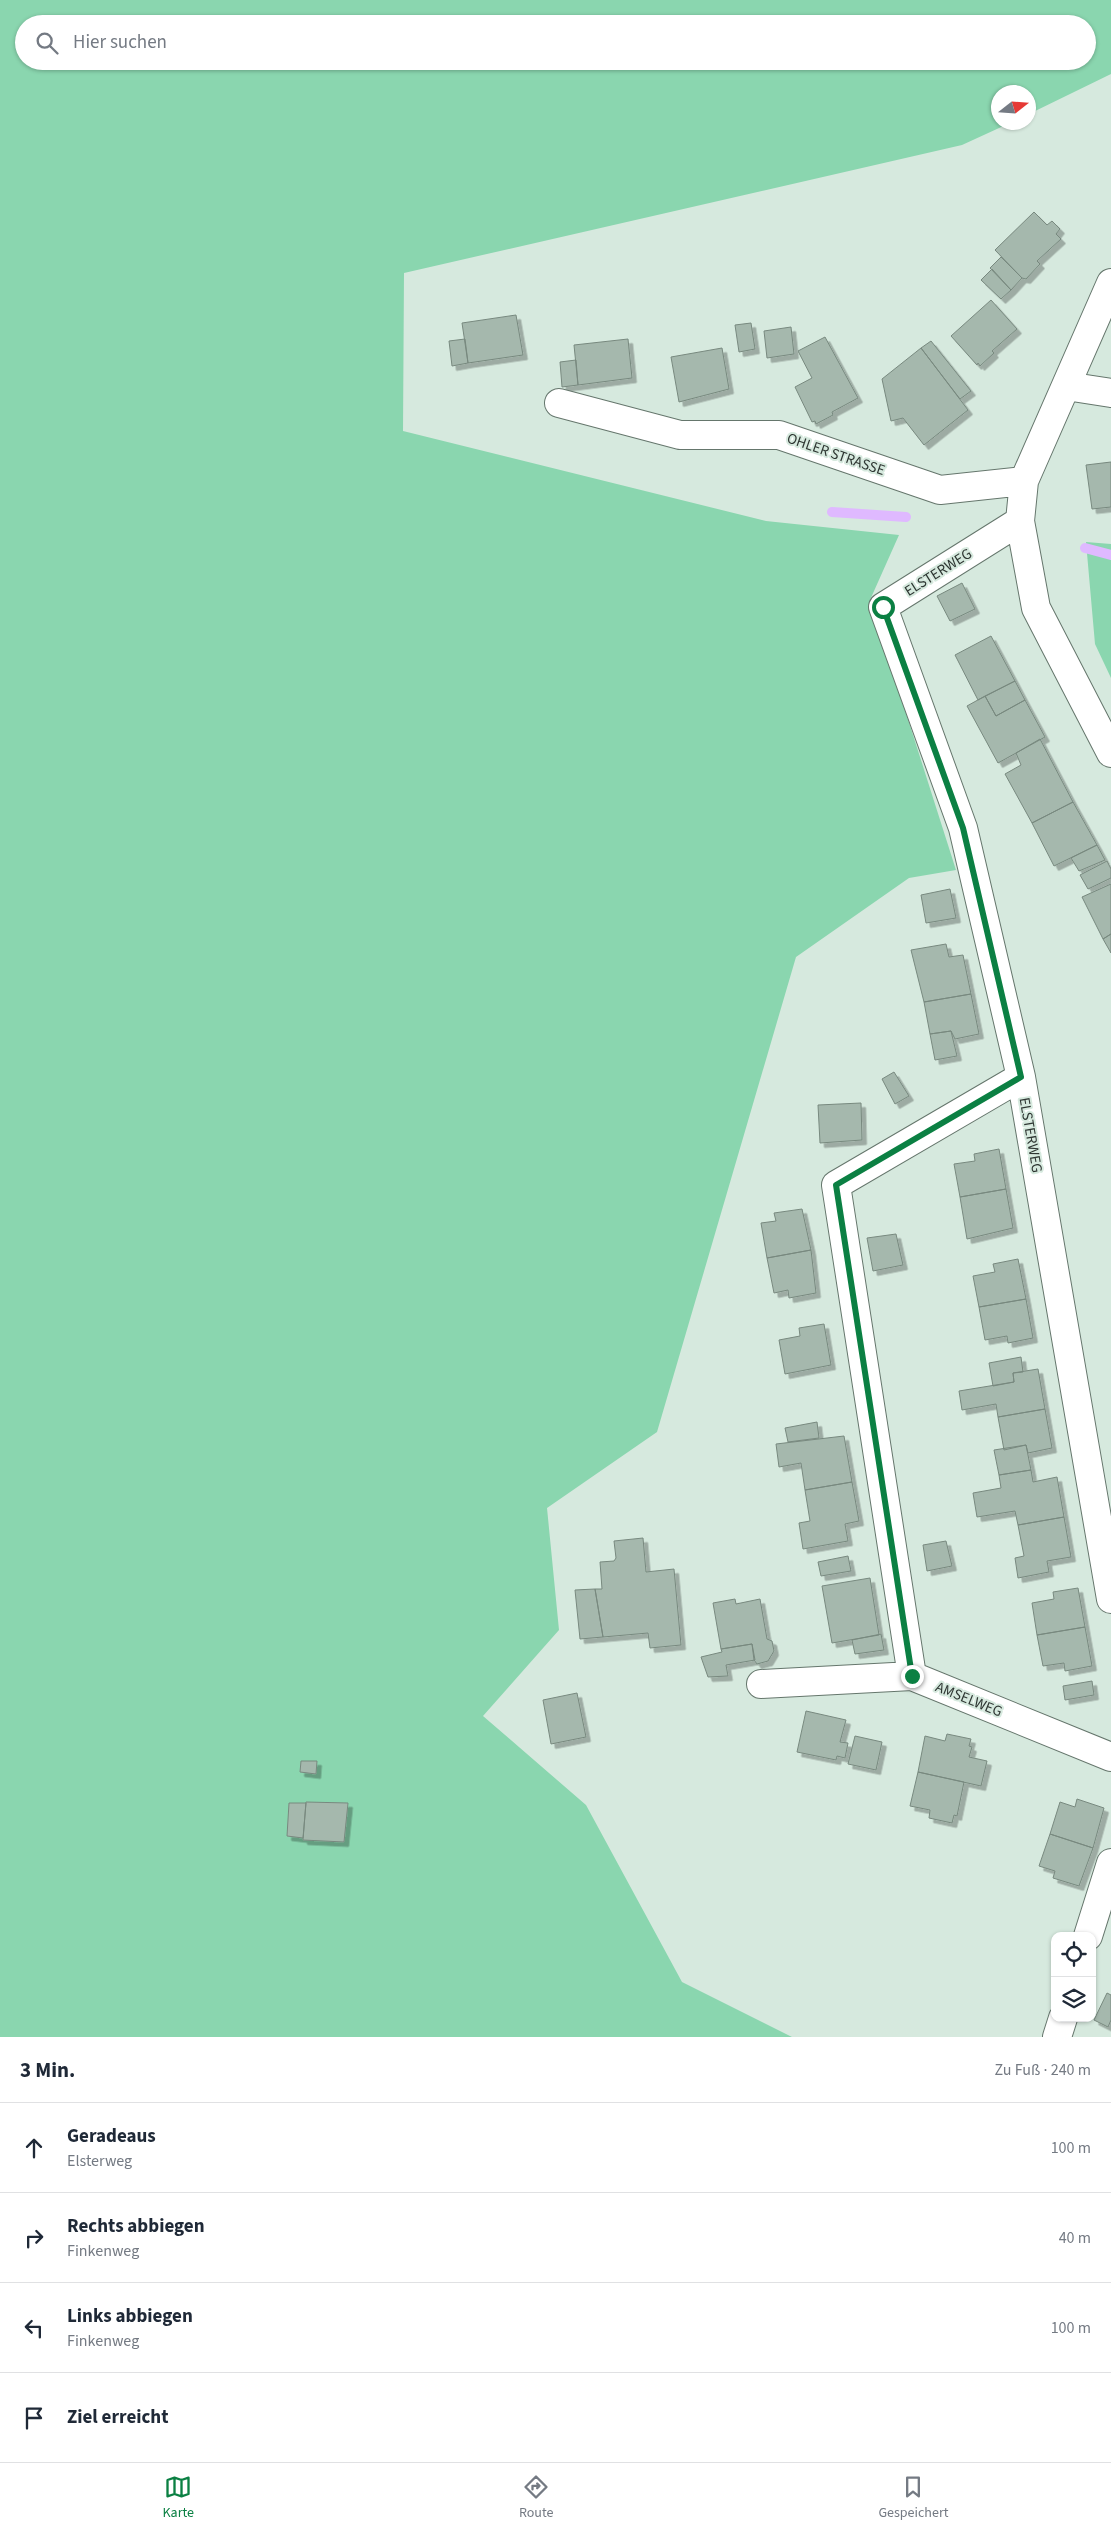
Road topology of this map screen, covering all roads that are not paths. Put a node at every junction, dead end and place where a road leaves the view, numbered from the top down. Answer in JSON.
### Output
{"nodes":[{"id":1,"x":1111,"y":283,"type":"edge"},
{"id":2,"x":1066,"y":386,"type":"junction"},
{"id":3,"x":1111,"y":393,"type":"edge"},
{"id":4,"x":559,"y":403,"type":"dead end"},
{"id":5,"x":1024,"y":481,"type":"junction"},
{"id":6,"x":1020,"y":521,"type":"junction"},
{"id":7,"x":1111,"y":753,"type":"edge"},
{"id":8,"x":1021,"y":1077,"type":"junction"},
{"id":9,"x":1111,"y":1599,"type":"edge"},
{"id":10,"x":912,"y":1676,"type":"junction"},
{"id":11,"x":761,"y":1684,"type":"dead end"},
{"id":12,"x":1111,"y":1757,"type":"edge"},
{"id":13,"x":1111,"y":1863,"type":"edge"},
{"id":14,"x":1089,"y":1932,"type":"edge"},
{"id":15,"x":1062,"y":2022,"type":"edge"},
{"id":16,"x":1057,"y":2037,"type":"edge"}],
"edges":[{"from":1,"to":2,"type":"street"},
{"from":2,"to":3,"type":"street"},
{"from":2,"to":5,"type":"street"},
{"from":4,"to":5,"type":"street","name":"OHLER STRASSE"},
{"from":5,"to":6,"type":"street"},
{"from":6,"to":7,"type":"street"},
{"from":6,"to":8,"type":"street","name":"ELSTERWEG"},
{"from":8,"to":9,"type":"street","name":"ELSTERWEG"},
{"from":8,"to":10,"type":"street"},
{"from":10,"to":11,"type":"street","name":"AMSELWEG"},
{"from":10,"to":12,"type":"street","name":"AMSELWEG"},
{"from":13,"to":14,"type":"street"},
{"from":15,"to":16,"type":"street"}]}
